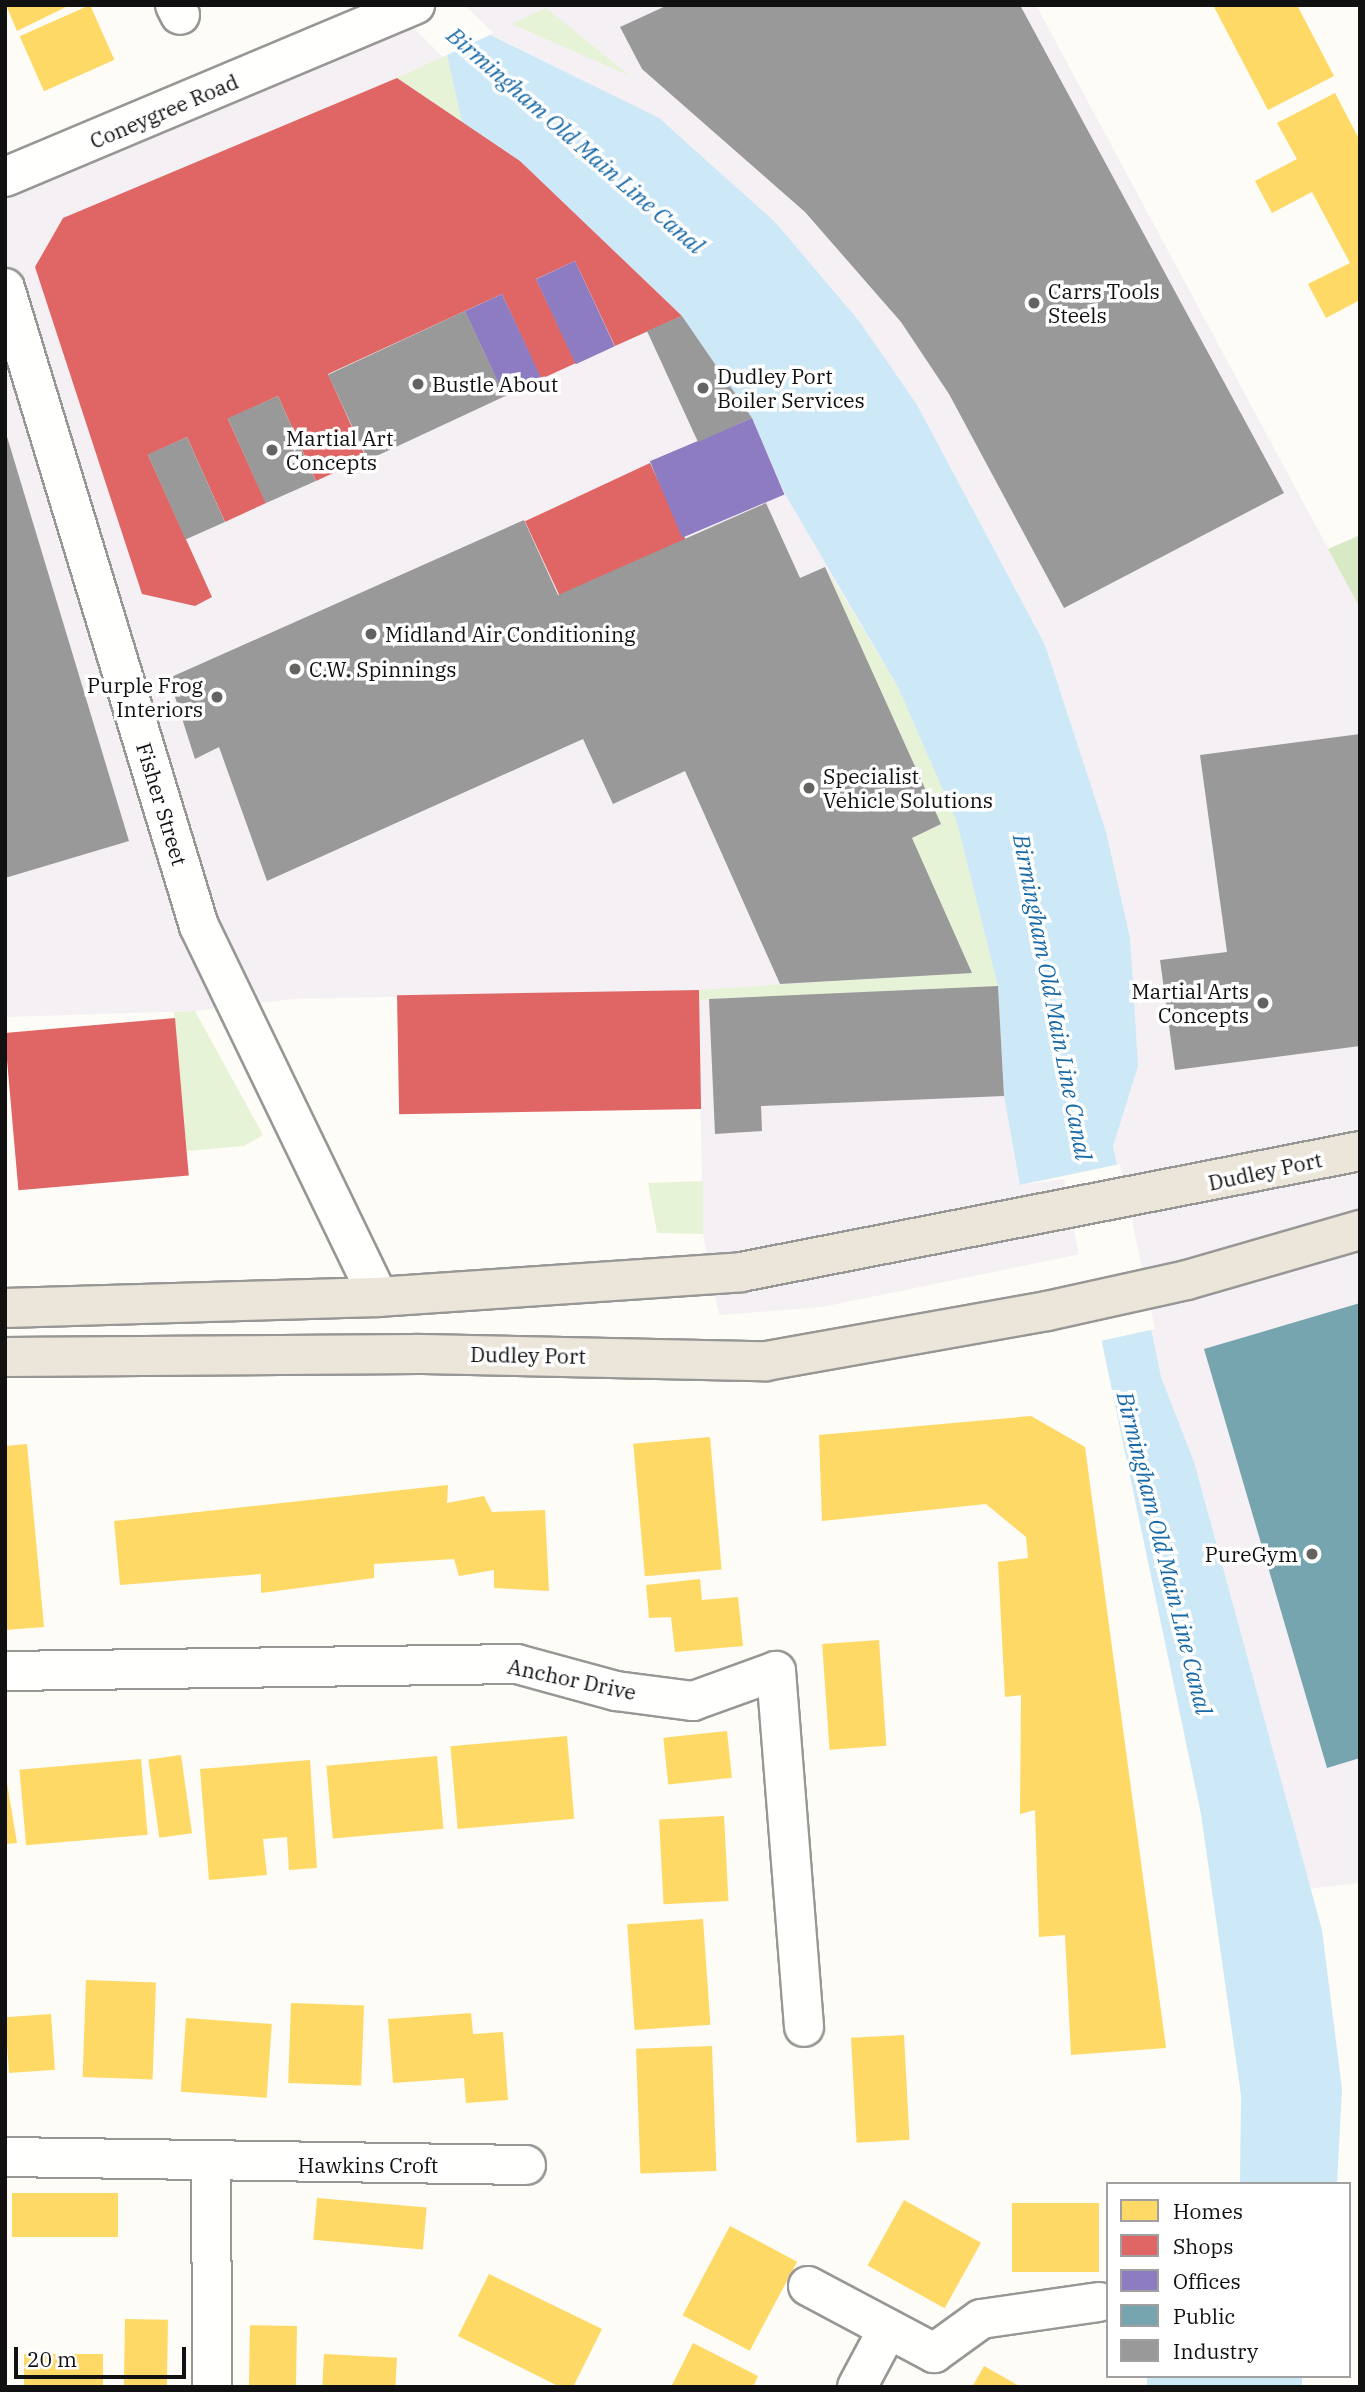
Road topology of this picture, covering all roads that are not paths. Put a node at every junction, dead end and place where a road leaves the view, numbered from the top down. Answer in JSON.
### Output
{"nodes":[{"id":1,"x":415,"y":5,"type":"edge"},
{"id":2,"x":5,"y":177,"type":"edge"},
{"id":3,"x":5,"y":288,"type":"edge"},
{"id":4,"x":1360,"y":1151,"type":"edge"},
{"id":5,"x":1360,"y":1230,"type":"edge"},
{"id":6,"x":378,"y":1297,"type":"junction"},
{"id":7,"x":5,"y":1308,"type":"edge"},
{"id":8,"x":329,"y":1354,"type":"junction"},
{"id":9,"x":508,"y":1355,"type":"junction"},
{"id":10,"x":5,"y":1357,"type":"edge"},
{"id":11,"x":5,"y":1671,"type":"edge"},
{"id":12,"x":804,"y":2027,"type":"dead end"},
{"id":13,"x":5,"y":2157,"type":"edge"},
{"id":14,"x":211,"y":2165,"type":"junction"},
{"id":15,"x":526,"y":2165,"type":"dead end"},
{"id":16,"x":808,"y":2286,"type":"dead end"},
{"id":17,"x":1099,"y":2302,"type":"dead end"},
{"id":18,"x":888,"y":2329,"type":"junction"},
{"id":19,"x":212,"y":2387,"type":"edge"},
{"id":20,"x":857,"y":2387,"type":"edge"}],
"edges":[{"from":1,"to":2,"type":"street","name":"Coneygree Road"},
{"from":3,"to":6,"type":"street","name":"Fisher Street"},
{"from":4,"to":6,"type":"highway","name":"Dudley Port"},
{"from":5,"to":9,"type":"highway","name":"Dudley Port"},
{"from":6,"to":7,"type":"highway"},
{"from":6,"to":8,"type":"highway"},
{"from":6,"to":9,"type":"highway"},
{"from":8,"to":9,"type":"highway","name":"Dudley Port"},
{"from":8,"to":10,"type":"highway","name":"Dudley Port"},
{"from":11,"to":12,"type":"street","name":"Anchor Drive"},
{"from":13,"to":14,"type":"street","name":"Hawkins Croft"},
{"from":14,"to":15,"type":"street","name":"Hawkins Croft"},
{"from":14,"to":19,"type":"street"},
{"from":16,"to":18,"type":"street"},
{"from":17,"to":18,"type":"street"},
{"from":18,"to":20,"type":"street"}]}
